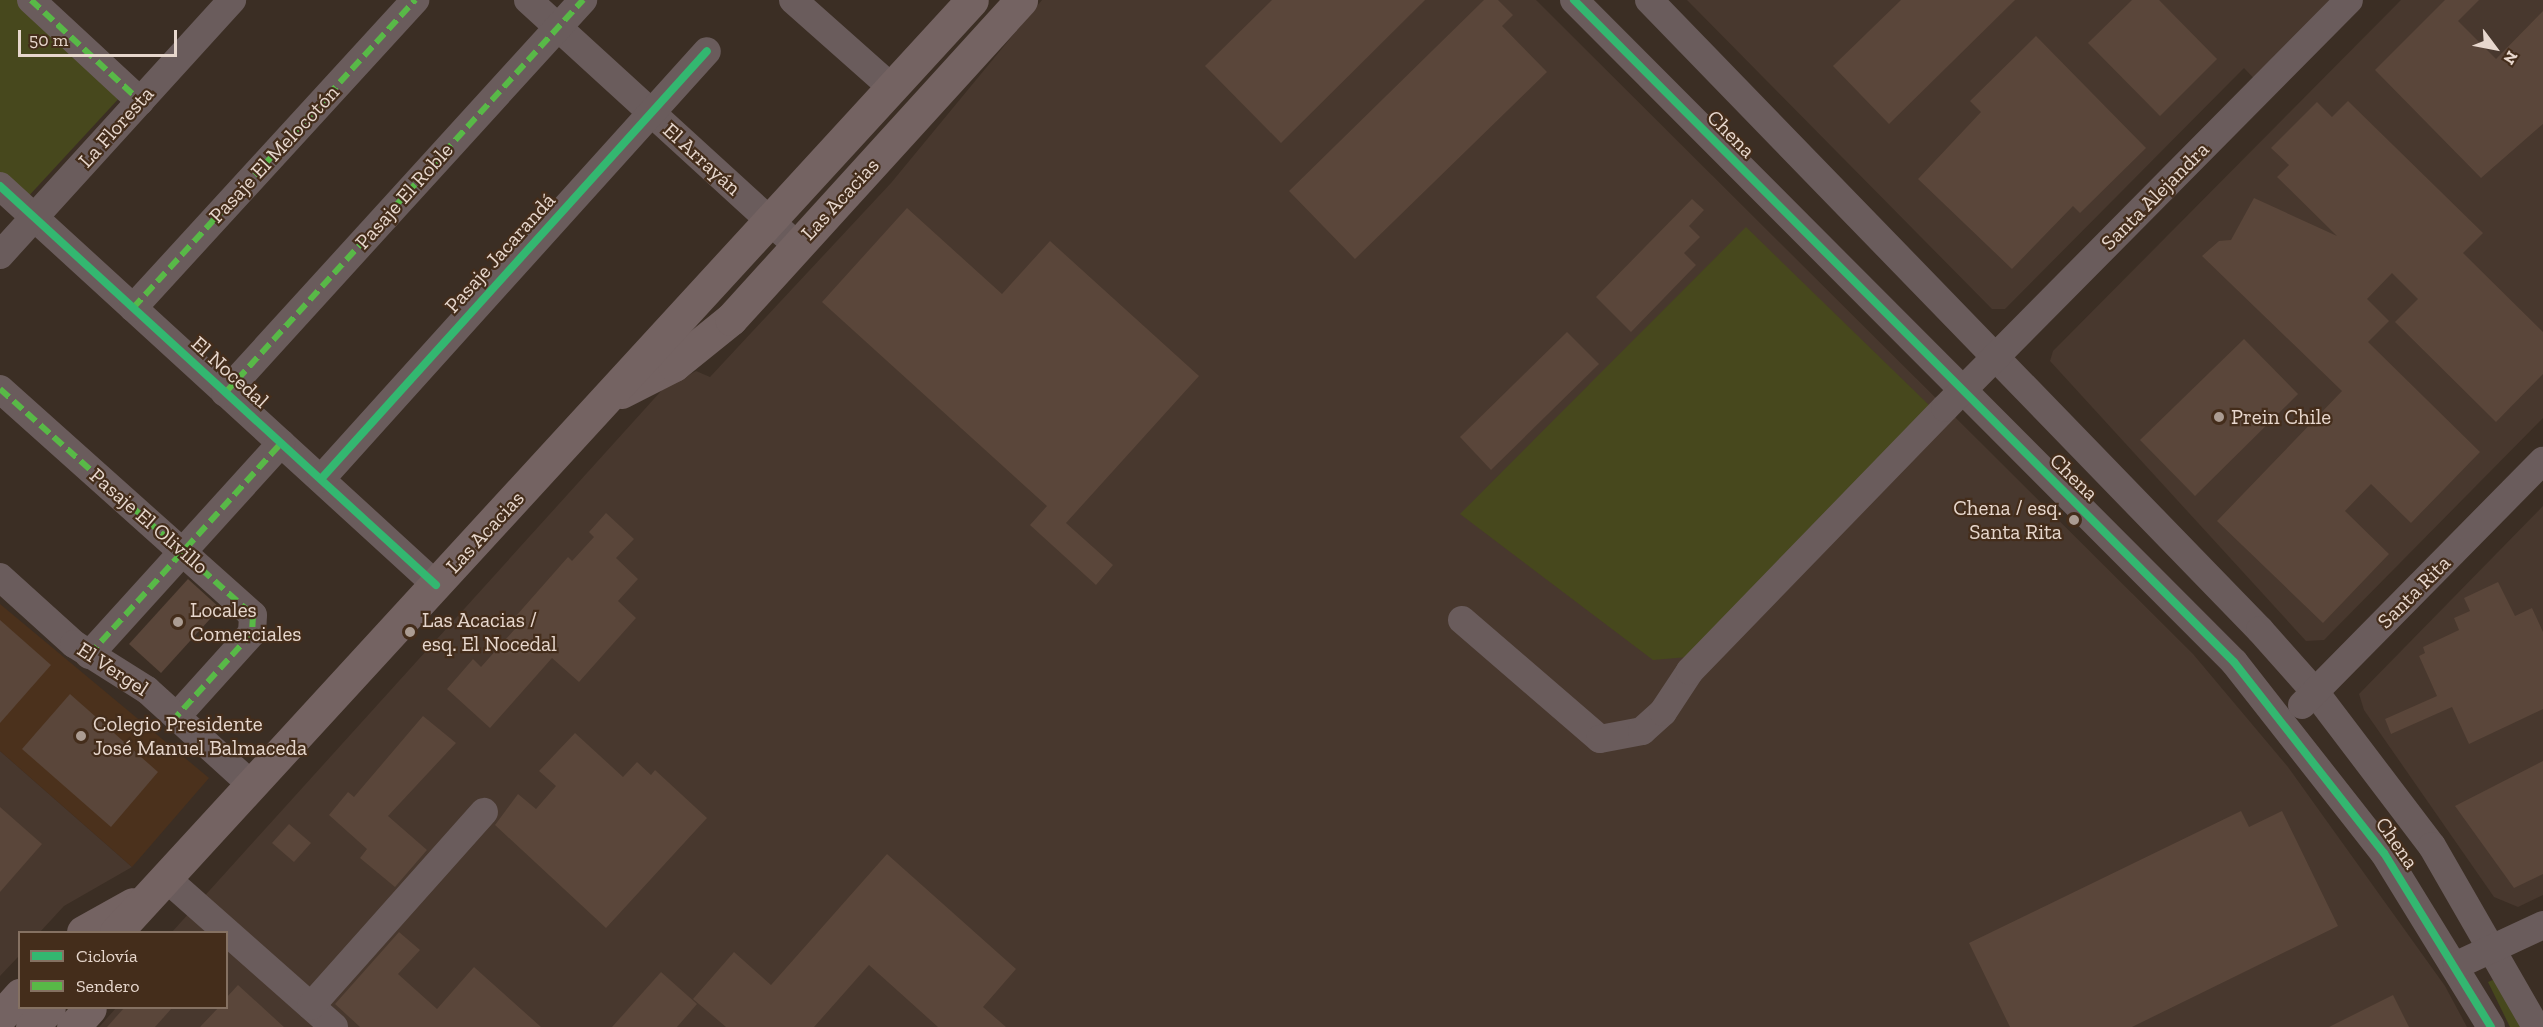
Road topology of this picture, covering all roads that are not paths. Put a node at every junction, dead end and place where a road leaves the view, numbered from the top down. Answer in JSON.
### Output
{"nodes":[{"id":1,"x":232,"y":0,"type":"edge"},
{"id":2,"x":415,"y":0,"type":"edge"},
{"id":3,"x":528,"y":0,"type":"edge"},
{"id":4,"x":583,"y":0,"type":"edge"},
{"id":5,"x":793,"y":0,"type":"edge"},
{"id":6,"x":972,"y":0,"type":"edge"},
{"id":7,"x":1021,"y":0,"type":"edge"},
{"id":8,"x":1574,"y":0,"type":"edge"},
{"id":9,"x":1649,"y":0,"type":"edge"},
{"id":10,"x":2349,"y":0,"type":"edge"},
{"id":11,"x":40,"y":3,"type":"edge"},
{"id":12,"x":558,"y":27,"type":"junction"},
{"id":13,"x":707,"y":51,"type":"dead end"},
{"id":14,"x":892,"y":88,"type":"junction"},
{"id":15,"x":140,"y":101,"type":"junction"},
{"id":16,"x":651,"y":113,"type":"junction"},
{"id":17,"x":0,"y":186,"type":"edge"},
{"id":18,"x":34,"y":217,"type":"junction"},
{"id":19,"x":768,"y":219,"type":"junction"},
{"id":20,"x":796,"y":246,"type":"junction"},
{"id":21,"x":0,"y":255,"type":"edge"},
{"id":22,"x":133,"y":308,"type":"junction"},
{"id":23,"x":1996,"y":356,"type":"junction"},
{"id":24,"x":0,"y":389,"type":"edge"},
{"id":25,"x":225,"y":393,"type":"junction"},
{"id":26,"x":1960,"y":393,"type":"junction"},
{"id":27,"x":611,"y":397,"type":"junction"},
{"id":28,"x":280,"y":443,"type":"junction"},
{"id":29,"x":2543,"y":461,"type":"edge"},
{"id":30,"x":321,"y":480,"type":"junction"},
{"id":31,"x":183,"y":551,"type":"junction"},
{"id":32,"x":0,"y":577,"type":"edge"},
{"id":33,"x":436,"y":585,"type":"junction"},
{"id":34,"x":1462,"y":620,"type":"dead end"},
{"id":35,"x":89,"y":655,"type":"junction"},
{"id":36,"x":2315,"y":693,"type":"junction"},
{"id":37,"x":177,"y":716,"type":"junction"},
{"id":38,"x":2285,"y":723,"type":"junction"},
{"id":39,"x":253,"y":786,"type":"junction"},
{"id":40,"x":484,"y":812,"type":"dead end"},
{"id":41,"x":157,"y":889,"type":"junction"},
{"id":42,"x":2543,"y":925,"type":"edge"},
{"id":43,"x":86,"y":931,"type":"edge"},
{"id":44,"x":118,"y":931,"type":"edge"},
{"id":45,"x":141,"y":931,"type":"edge"},
{"id":46,"x":212,"y":931,"type":"edge"},
{"id":47,"x":228,"y":943,"type":"edge"},
{"id":48,"x":2495,"y":947,"type":"junction"},
{"id":49,"x":2457,"y":965,"type":"junction"},
{"id":50,"x":18,"y":997,"type":"edge"},
{"id":51,"x":311,"y":1006,"type":"junction"},
{"id":52,"x":48,"y":1009,"type":"edge"},
{"id":53,"x":89,"y":1009,"type":"edge"},
{"id":54,"x":0,"y":1017,"type":"edge"},
{"id":55,"x":32,"y":1027,"type":"edge"},
{"id":56,"x":73,"y":1027,"type":"edge"},
{"id":57,"x":334,"y":1027,"type":"edge"},
{"id":58,"x":2491,"y":1027,"type":"edge"},
{"id":59,"x":2536,"y":1027,"type":"edge"}],
"edges":[{"from":1,"to":15,"type":"street","name":"La Floresta"},
{"from":2,"to":22,"type":"street","name":"Pasaje El Melocotón"},
{"from":3,"to":12,"type":"street","name":"El Arrayán"},
{"from":4,"to":12,"type":"street","name":"Pasaje El Roble"},
{"from":5,"to":14,"type":"street"},
{"from":6,"to":14,"type":"main road","name":"Las Acacias"},
{"from":7,"to":20,"type":"main road","name":"Las Acacias"},
{"from":8,"to":26,"type":"street","name":"Chena"},
{"from":9,"to":23,"type":"street","name":"Chena"},
{"from":10,"to":23,"type":"street","name":"Santa Alejandra"},
{"from":11,"to":15,"type":"street"},
{"from":12,"to":16,"type":"street","name":"El Arrayán"},
{"from":12,"to":25,"type":"street","name":"Pasaje El Roble"},
{"from":13,"to":16,"type":"street","name":"Pasaje Jacarandá"},
{"from":14,"to":19,"type":"main road","name":"Las Acacias"},
{"from":15,"to":18,"type":"street","name":"La Floresta"},
{"from":16,"to":19,"type":"street","name":"El Arrayán"},
{"from":16,"to":30,"type":"street","name":"Pasaje Jacarandá"},
{"from":17,"to":18,"type":"street","name":"El Nocedal"},
{"from":18,"to":21,"type":"street","name":"La Floresta"},
{"from":18,"to":22,"type":"street","name":"El Nocedal"},
{"from":19,"to":20,"type":"street","name":"El Arrayán"},
{"from":19,"to":27,"type":"main road","name":"Las Acacias"},
{"from":20,"to":27,"type":"main road","name":"Las Acacias"},
{"from":22,"to":25,"type":"street","name":"El Nocedal"},
{"from":23,"to":26,"type":"street","name":"Santa Alejandra"},
{"from":23,"to":36,"type":"street","name":"Chena"},
{"from":24,"to":31,"type":"street","name":"Pasaje El Olivillo"},
{"from":25,"to":28,"type":"street","name":"El Nocedal"},
{"from":26,"to":34,"type":"street","name":"Santa Alejandra"},
{"from":26,"to":38,"type":"street","name":"Chena"},
{"from":27,"to":33,"type":"main road","name":"Las Acacias"},
{"from":28,"to":30,"type":"street","name":"El Nocedal"},
{"from":28,"to":31,"type":"street"},
{"from":29,"to":36,"type":"street","name":"Santa Rita"},
{"from":30,"to":33,"type":"street","name":"El Nocedal"},
{"from":31,"to":35,"type":"street"},
{"from":31,"to":37,"type":"street","name":"Pasaje El Olivillo"},
{"from":32,"to":35,"type":"street","name":"El Vergel"},
{"from":33,"to":39,"type":"main road","name":"Las Acacias"},
{"from":35,"to":37,"type":"street","name":"El Vergel"},
{"from":36,"to":38,"type":"street","name":"Santa Rita"},
{"from":36,"to":48,"type":"street","name":"Chena"},
{"from":37,"to":39,"type":"street","name":"El Vergel"},
{"from":38,"to":49,"type":"street","name":"Chena"},
{"from":39,"to":41,"type":"main road","name":"Las Acacias"},
{"from":40,"to":51,"type":"street"},
{"from":41,"to":43,"type":"main road"},
{"from":41,"to":44,"type":"main road","name":"Las Acacias"},
{"from":41,"to":45,"type":"main road"},
{"from":41,"to":46,"type":"street"},
{"from":42,"to":48,"type":"street"},
{"from":47,"to":51,"type":"street"},
{"from":48,"to":49,"type":"street"},
{"from":48,"to":59,"type":"street","name":"Chena"},
{"from":49,"to":58,"type":"street","name":"Chena"},
{"from":50,"to":54,"type":"main road"},
{"from":51,"to":57,"type":"street"},
{"from":52,"to":55,"type":"main road"},
{"from":53,"to":56,"type":"main road"}]}
